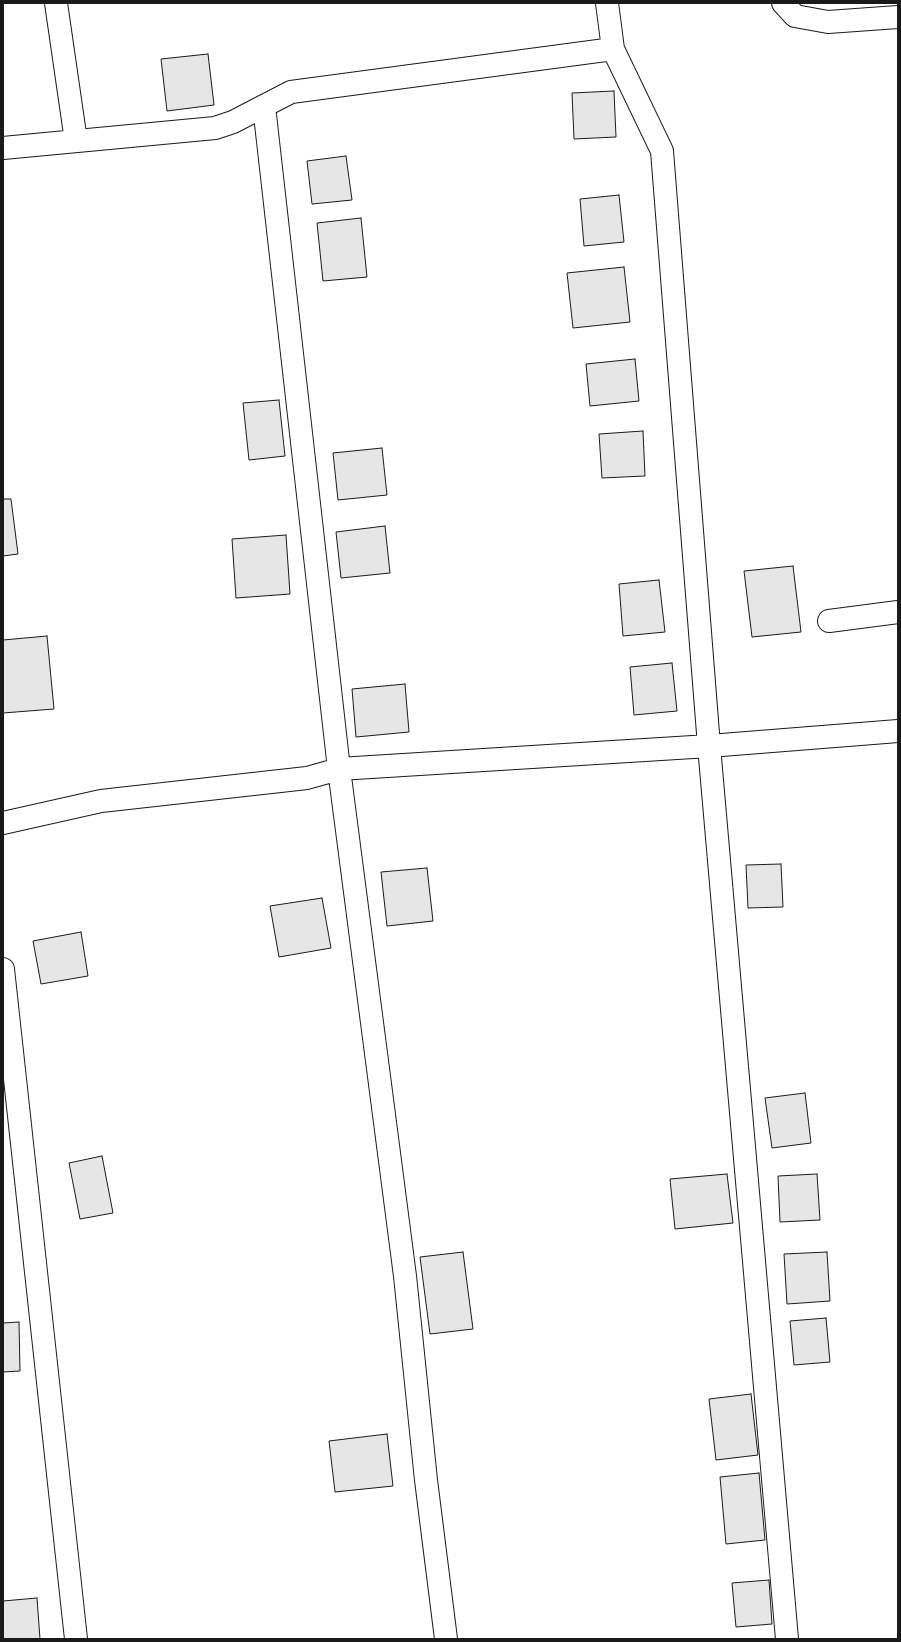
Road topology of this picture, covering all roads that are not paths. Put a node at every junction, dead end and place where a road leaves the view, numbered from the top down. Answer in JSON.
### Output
{"nodes":[{"id":1,"x":56,"y":3,"type":"edge"},
{"id":2,"x":607,"y":3,"type":"edge"},
{"id":3,"x":783,"y":3,"type":"edge"},
{"id":4,"x":898,"y":17,"type":"edge"},
{"id":5,"x":614,"y":49,"type":"junction"},
{"id":6,"x":264,"y":106,"type":"junction"},
{"id":7,"x":76,"y":141,"type":"junction"},
{"id":8,"x":3,"y":148,"type":"edge"},
{"id":9,"x":898,"y":612,"type":"edge"},
{"id":10,"x":830,"y":621,"type":"dead end"},
{"id":11,"x":898,"y":731,"type":"edge"},
{"id":12,"x":709,"y":746,"type":"junction"},
{"id":13,"x":339,"y":769,"type":"junction"},
{"id":14,"x":3,"y":823,"type":"edge"},
{"id":15,"x":3,"y":969,"type":"edge"},
{"id":16,"x":76,"y":1639,"type":"edge"},
{"id":17,"x":446,"y":1639,"type":"edge"},
{"id":18,"x":787,"y":1639,"type":"edge"}],
"edges":[{"from":1,"to":7,"type":"street"},
{"from":2,"to":5,"type":"street"},
{"from":3,"to":4,"type":"street"},
{"from":5,"to":6,"type":"street"},
{"from":5,"to":12,"type":"street"},
{"from":6,"to":7,"type":"street"},
{"from":6,"to":13,"type":"street"},
{"from":7,"to":8,"type":"street"},
{"from":9,"to":10,"type":"street"},
{"from":11,"to":12,"type":"street"},
{"from":12,"to":13,"type":"street"},
{"from":12,"to":18,"type":"street"},
{"from":13,"to":14,"type":"street"},
{"from":13,"to":17,"type":"street"},
{"from":15,"to":16,"type":"street"}]}
